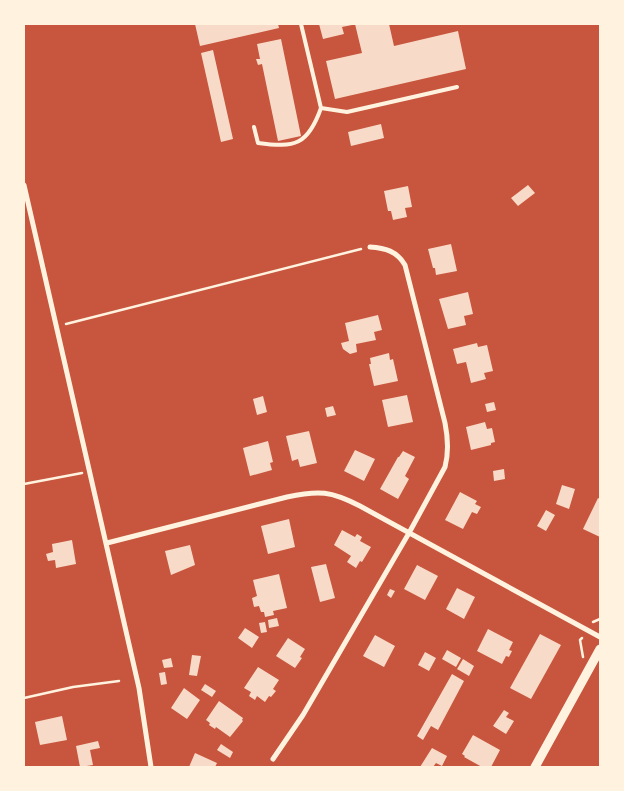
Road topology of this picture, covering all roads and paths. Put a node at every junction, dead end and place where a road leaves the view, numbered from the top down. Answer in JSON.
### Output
{"nodes":[{"id":1,"x":301,"y":24,"type":"edge"},
{"id":2,"x":457,"y":87,"type":"dead end"},
{"id":3,"x":321,"y":108,"type":"junction"},
{"id":4,"x":254,"y":127,"type":"dead end"},
{"id":5,"x":24,"y":185,"type":"edge"},
{"id":6,"x":370,"y":247,"type":"joint"},
{"id":7,"x":57,"y":326,"type":"junction"},
{"id":8,"x":90,"y":471,"type":"junction"},
{"id":9,"x":24,"y":484,"type":"edge"},
{"id":10,"x":409,"y":533,"type":"junction"},
{"id":11,"x":107,"y":543,"type":"junction"},
{"id":12,"x":600,"y":620,"type":"edge"},
{"id":13,"x":590,"y":623,"type":"dead end"},
{"id":14,"x":600,"y":637,"type":"edge"},
{"id":15,"x":600,"y":649,"type":"edge"},
{"id":16,"x":119,"y":681,"type":"dead end"},
{"id":17,"x":24,"y":698,"type":"edge"},
{"id":18,"x":273,"y":759,"type":"dead end"},
{"id":19,"x":151,"y":767,"type":"edge"},
{"id":20,"x":535,"y":767,"type":"edge"}],
"edges":[{"from":1,"to":3,"type":"lane"},
{"from":2,"to":3,"type":"lane"},
{"from":3,"to":4,"type":"lane"},
{"from":5,"to":7,"type":"street"},
{"from":6,"to":7,"type":"path"},
{"from":6,"to":10,"type":"street"},
{"from":7,"to":8,"type":"street"},
{"from":8,"to":9,"type":"path"},
{"from":8,"to":11,"type":"street"},
{"from":10,"to":11,"type":"street"},
{"from":10,"to":14,"type":"street"},
{"from":10,"to":18,"type":"street"},
{"from":11,"to":19,"type":"street"},
{"from":12,"to":13,"type":"path"},
{"from":15,"to":20,"type":"street"},
{"from":16,"to":17,"type":"path"}]}
